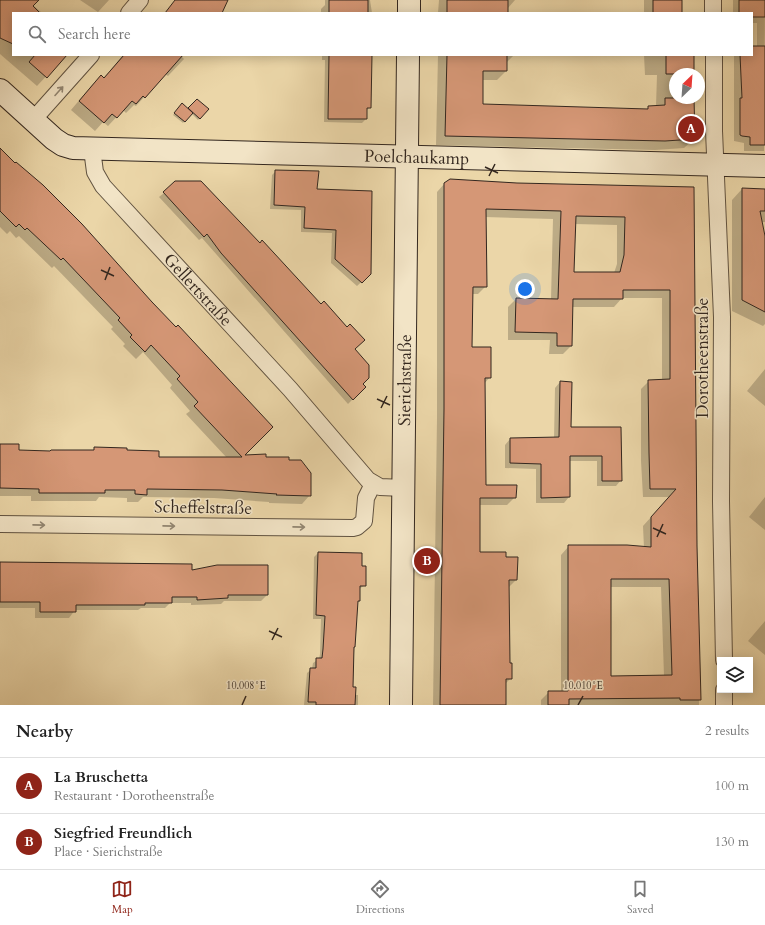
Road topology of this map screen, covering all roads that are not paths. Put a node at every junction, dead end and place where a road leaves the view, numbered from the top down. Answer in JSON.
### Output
{"nodes":[{"id":1,"x":140,"y":0,"type":"edge"},
{"id":2,"x":409,"y":0,"type":"edge"},
{"id":3,"x":713,"y":0,"type":"edge"},
{"id":4,"x":130,"y":12,"type":"edge"},
{"id":5,"x":409,"y":12,"type":"edge"},
{"id":6,"x":713,"y":12,"type":"edge"},
{"id":7,"x":90,"y":56,"type":"edge"},
{"id":8,"x":408,"y":56,"type":"edge"},
{"id":9,"x":714,"y":56,"type":"edge"},
{"id":10,"x":0,"y":90,"type":"edge"},
{"id":11,"x":33,"y":120,"type":"junction"},
{"id":12,"x":92,"y":149,"type":"junction"},
{"id":13,"x":407,"y":156,"type":"junction"},
{"id":14,"x":716,"y":165,"type":"junction"},
{"id":15,"x":765,"y":166,"type":"edge"},
{"id":16,"x":373,"y":484,"type":"junction"},
{"id":17,"x":404,"y":488,"type":"junction"},
{"id":18,"x":0,"y":524,"type":"edge"},
{"id":19,"x":724,"y":657,"type":"edge"},
{"id":20,"x":724,"y":693,"type":"edge"},
{"id":21,"x":401,"y":705,"type":"edge"},
{"id":22,"x":724,"y":705,"type":"edge"}],
"edges":[{"from":1,"to":4,"type":"street"},
{"from":2,"to":5,"type":"street"},
{"from":3,"to":6,"type":"street"},
{"from":11,"to":7,"type":"street","one_way":true},
{"from":8,"to":13,"type":"street","name":"Sierichstraße"},
{"from":9,"to":14,"type":"street","name":"Dorotheenstraße"},
{"from":10,"to":11,"type":"street"},
{"from":11,"to":12,"type":"street"},
{"from":12,"to":13,"type":"street","name":"Poelchaukamp"},
{"from":12,"to":16,"type":"street","name":"Gellertstraße"},
{"from":13,"to":14,"type":"street","name":"Poelchaukamp"},
{"from":13,"to":17,"type":"street","name":"Sierichstraße"},
{"from":14,"to":15,"type":"street","name":"Poelchaukamp"},
{"from":14,"to":19,"type":"street","name":"Dorotheenstraße"},
{"from":16,"to":17,"type":"street"},
{"from":18,"to":16,"type":"street","name":"Scheffelstraße","one_way":true},
{"from":17,"to":21,"type":"street","name":"Sierichstraße"},
{"from":20,"to":22,"type":"street"}]}
